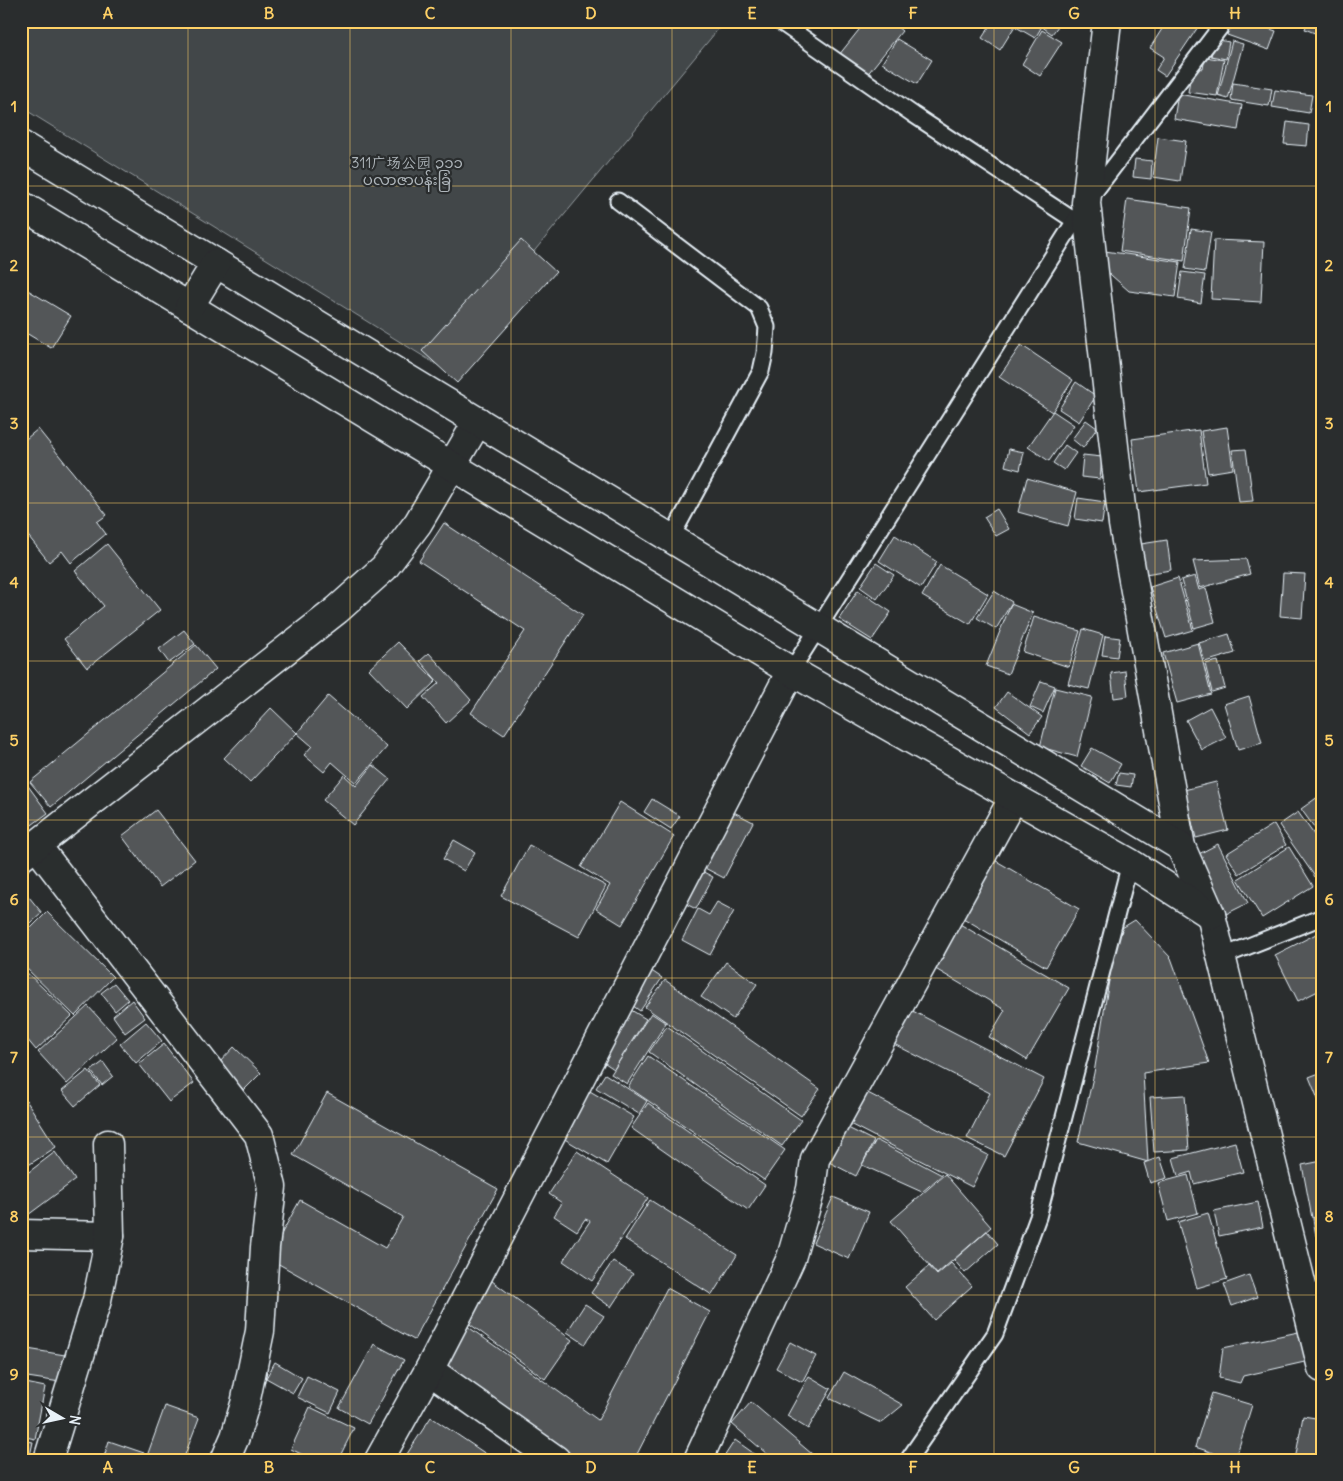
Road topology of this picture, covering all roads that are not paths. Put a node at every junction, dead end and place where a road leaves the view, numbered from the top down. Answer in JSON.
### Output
{"nodes":[{"id":1,"x":779,"y":21,"type":"edge"},
{"id":2,"x":1107,"y":21,"type":"edge"},
{"id":3,"x":1225,"y":21,"type":"edge"},
{"id":4,"x":21,"y":145,"type":"edge"},
{"id":5,"x":618,"y":201,"type":"dead end"},
{"id":6,"x":21,"y":206,"type":"edge"},
{"id":7,"x":1081,"y":212,"type":"junction"},
{"id":8,"x":216,"y":263,"type":"junction"},
{"id":9,"x":189,"y":307,"type":"junction"},
{"id":10,"x":478,"y":421,"type":"junction"},
{"id":11,"x":451,"y":466,"type":"junction"},
{"id":12,"x":671,"y":538,"type":"junction"},
{"id":13,"x":819,"y":627,"type":"junction"},
{"id":14,"x":791,"y":671,"type":"junction"},
{"id":15,"x":1014,"y":797,"type":"junction"},
{"id":16,"x":1181,"y":847,"type":"junction"},
{"id":17,"x":29,"y":851,"type":"edge"},
{"id":18,"x":1130,"y":863,"type":"junction"},
{"id":19,"x":1211,"y":915,"type":"junction"},
{"id":20,"x":1322,"y":917,"type":"edge"},
{"id":21,"x":1221,"y":957,"type":"junction"},
{"id":22,"x":108,"y":1144,"type":"dead end"},
{"id":23,"x":21,"y":1234,"type":"edge"},
{"id":24,"x":110,"y":1236,"type":"junction"},
{"id":25,"x":1322,"y":1368,"type":"edge"},
{"id":26,"x":429,"y":1370,"type":"junction"},
{"id":27,"x":48,"y":1460,"type":"edge"},
{"id":28,"x":226,"y":1460,"type":"edge"},
{"id":29,"x":379,"y":1460,"type":"edge"},
{"id":30,"x":556,"y":1460,"type":"edge"},
{"id":31,"x":698,"y":1460,"type":"edge"},
{"id":32,"x":908,"y":1460,"type":"edge"}],
"edges":[{"from":1,"to":7,"type":"lane"},
{"from":2,"to":7,"type":"street"},
{"from":3,"to":7,"type":"lane"},
{"from":4,"to":8,"type":"street"},
{"from":5,"to":12,"type":"lane"},
{"from":6,"to":9,"type":"street"},
{"from":7,"to":13,"type":"lane"},
{"from":7,"to":16,"type":"street"},
{"from":8,"to":9,"type":"street"},
{"from":8,"to":10,"type":"street"},
{"from":9,"to":11,"type":"street"},
{"from":10,"to":11,"type":"street"},
{"from":10,"to":12,"type":"street"},
{"from":11,"to":14,"type":"street"},
{"from":11,"to":17,"type":"street"},
{"from":12,"to":13,"type":"street"},
{"from":13,"to":14,"type":"lane"},
{"from":13,"to":16,"type":"street"},
{"from":14,"to":15,"type":"street"},
{"from":14,"to":26,"type":"street"},
{"from":15,"to":18,"type":"street"},
{"from":15,"to":31,"type":"street"},
{"from":16,"to":19,"type":"street"},
{"from":17,"to":28,"type":"street"},
{"from":18,"to":19,"type":"street"},
{"from":18,"to":32,"type":"lane"},
{"from":19,"to":21,"type":"street"},
{"from":20,"to":21,"type":"lane"},
{"from":21,"to":25,"type":"street"},
{"from":22,"to":24,"type":"street"},
{"from":23,"to":24,"type":"street"},
{"from":24,"to":27,"type":"street"},
{"from":26,"to":29,"type":"street"},
{"from":26,"to":30,"type":"street"}]}
